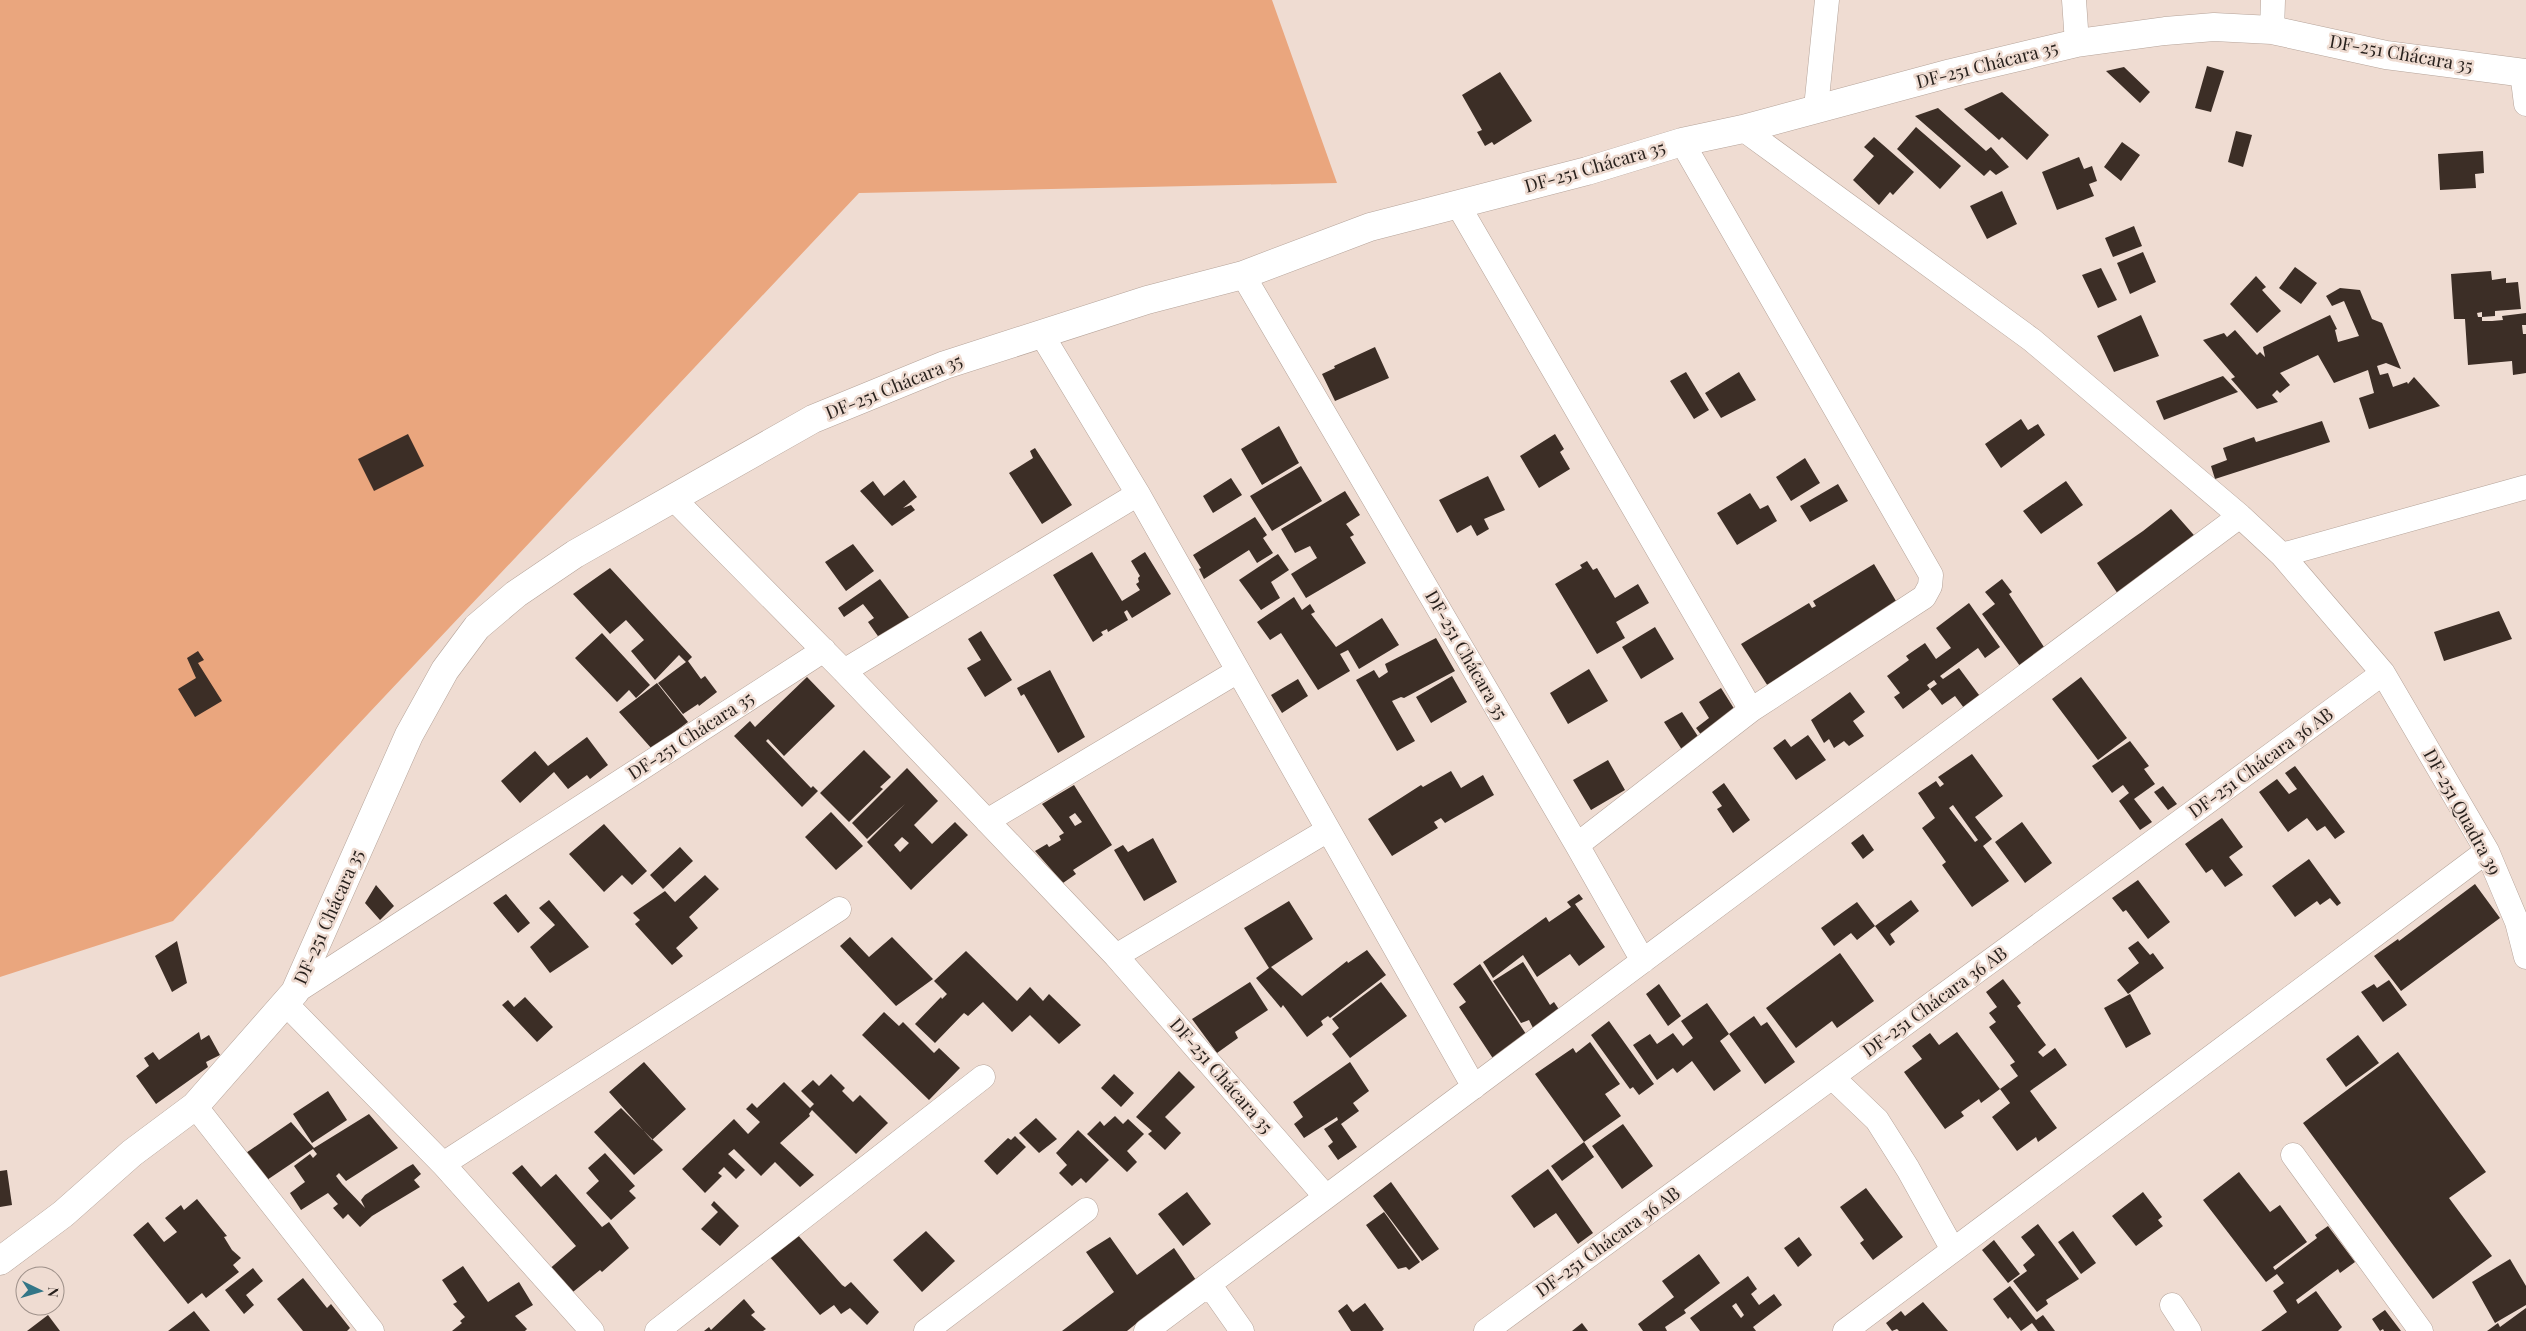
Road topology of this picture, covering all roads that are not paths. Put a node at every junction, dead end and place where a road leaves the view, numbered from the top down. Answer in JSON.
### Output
{"nodes":[{"id":1,"x":1828,"y":0,"type":"edge"},
{"id":2,"x":2074,"y":0,"type":"edge"},
{"id":3,"x":2272,"y":0,"type":"edge"},
{"id":4,"x":2272,"y":30,"type":"junction"},
{"id":5,"x":2077,"y":43,"type":"junction"},
{"id":6,"x":2524,"y":73,"type":"edge"},
{"id":7,"x":2526,"y":104,"type":"edge"},
{"id":8,"x":1816,"y":108,"type":"junction"},
{"id":9,"x":1743,"y":129,"type":"junction"},
{"id":10,"x":1682,"y":142,"type":"junction"},
{"id":11,"x":1458,"y":205,"type":"junction"},
{"id":12,"x":1243,"y":275,"type":"junction"},
{"id":13,"x":1042,"y":335,"type":"junction"},
{"id":14,"x":2526,"y":487,"type":"edge"},
{"id":15,"x":1138,"y":494,"type":"junction"},
{"id":16,"x":673,"y":498,"type":"junction"},
{"id":17,"x":2240,"y":516,"type":"junction"},
{"id":18,"x":2282,"y":555,"type":"junction"},
{"id":19,"x":824,"y":650,"type":"junction"},
{"id":20,"x":844,"y":671,"type":"junction"},
{"id":21,"x":1238,"y":671,"type":"junction"},
{"id":22,"x":2383,"y":674,"type":"junction"},
{"id":23,"x":1751,"y":710,"type":"junction"},
{"id":24,"x":987,"y":821,"type":"junction"},
{"id":25,"x":1328,"y":830,"type":"junction"},
{"id":26,"x":1578,"y":845,"type":"junction"},
{"id":27,"x":2487,"y":851,"type":"junction"},
{"id":28,"x":839,"y":909,"type":"dead end"},
{"id":29,"x":2522,"y":921,"type":"edge"},
{"id":30,"x":1116,"y":956,"type":"junction"},
{"id":31,"x":2526,"y":957,"type":"edge"},
{"id":32,"x":1643,"y":961,"type":"junction"},
{"id":33,"x":290,"y":998,"type":"junction"},
{"id":34,"x":983,"y":1077,"type":"dead end"},
{"id":35,"x":1832,"y":1077,"type":"junction"},
{"id":36,"x":1474,"y":1087,"type":"junction"},
{"id":37,"x":195,"y":1106,"type":"junction"},
{"id":38,"x":2293,"y":1155,"type":"dead end"},
{"id":39,"x":443,"y":1164,"type":"junction"},
{"id":40,"x":1326,"y":1197,"type":"junction"},
{"id":41,"x":1086,"y":1210,"type":"dead end"},
{"id":42,"x":1953,"y":1250,"type":"junction"},
{"id":43,"x":0,"y":1261,"type":"edge"},
{"id":44,"x":1209,"y":1284,"type":"junction"},
{"id":45,"x":2172,"y":1305,"type":"dead end"},
{"id":46,"x":372,"y":1331,"type":"edge"},
{"id":47,"x":592,"y":1331,"type":"edge"},
{"id":48,"x":658,"y":1331,"type":"edge"},
{"id":49,"x":926,"y":1331,"type":"edge"},
{"id":50,"x":1146,"y":1331,"type":"edge"},
{"id":51,"x":1242,"y":1331,"type":"edge"},
{"id":52,"x":1486,"y":1331,"type":"edge"},
{"id":53,"x":1846,"y":1331,"type":"edge"},
{"id":54,"x":2189,"y":1331,"type":"edge"},
{"id":55,"x":2421,"y":1331,"type":"edge"}],
"edges":[{"from":1,"to":8,"type":"street"},
{"from":2,"to":5,"type":"street"},
{"from":3,"to":4,"type":"street"},
{"from":4,"to":5,"type":"street","name":"DF-251 Chácara 35"},
{"from":4,"to":6,"type":"street","name":"DF-251 Chácara 35"},
{"from":5,"to":8,"type":"street","name":"DF-251 Chácara 35"},
{"from":6,"to":7,"type":"street"},
{"from":8,"to":9,"type":"street","name":"DF-251 Chácara 35"},
{"from":9,"to":10,"type":"street","name":"DF-251 Chácara 35"},
{"from":9,"to":17,"type":"street","name":"DF-251 Quadra 39"},
{"from":10,"to":11,"type":"street","name":"DF-251 Chácara 35"},
{"from":10,"to":23,"type":"street"},
{"from":11,"to":12,"type":"street","name":"DF-251 Chácara 35"},
{"from":11,"to":23,"type":"street"},
{"from":12,"to":13,"type":"street","name":"DF-251 Chácara 35"},
{"from":12,"to":26,"type":"street","name":"DF-251 Chácara 35"},
{"from":13,"to":15,"type":"street"},
{"from":13,"to":16,"type":"street","name":"DF-251 Chácara 35"},
{"from":14,"to":18,"type":"street"},
{"from":15,"to":20,"type":"street"},
{"from":15,"to":21,"type":"street"},
{"from":16,"to":19,"type":"street","name":"DF-251 Chácara 35"},
{"from":16,"to":33,"type":"street","name":"DF-251 Chácara 35"},
{"from":17,"to":18,"type":"street","name":"DF-251 Quadra 39"},
{"from":17,"to":32,"type":"street"},
{"from":18,"to":22,"type":"street","name":"DF-251 Quadra 39"},
{"from":19,"to":20,"type":"street","name":"DF-251 Chácara 35"},
{"from":19,"to":33,"type":"street","name":"DF-251 Chácara 35"},
{"from":20,"to":24,"type":"street","name":"DF-251 Chácara 35"},
{"from":21,"to":24,"type":"street"},
{"from":21,"to":25,"type":"street"},
{"from":22,"to":27,"type":"street","name":"DF-251 Quadra 39"},
{"from":22,"to":35,"type":"street","name":"DF-251 Chácara 36 AB"},
{"from":23,"to":26,"type":"street"},
{"from":24,"to":30,"type":"street","name":"DF-251 Chácara 35"},
{"from":25,"to":30,"type":"street"},
{"from":25,"to":36,"type":"street"},
{"from":26,"to":32,"type":"street","name":"DF-251 Chácara 35"},
{"from":27,"to":29,"type":"street","name":"DF-251 Quadra 39"},
{"from":27,"to":42,"type":"street"},
{"from":28,"to":39,"type":"street"},
{"from":29,"to":31,"type":"street","name":"DF-251 Quadra 39"},
{"from":30,"to":40,"type":"street","name":"DF-251 Chácara 35"},
{"from":32,"to":36,"type":"street"},
{"from":33,"to":37,"type":"street"},
{"from":33,"to":39,"type":"street"},
{"from":34,"to":48,"type":"street"},
{"from":35,"to":42,"type":"street"},
{"from":35,"to":52,"type":"street","name":"DF-251 Chácara 36 AB"},
{"from":36,"to":40,"type":"street"},
{"from":37,"to":43,"type":"street"},
{"from":37,"to":46,"type":"street"},
{"from":38,"to":55,"type":"street"},
{"from":39,"to":47,"type":"street"},
{"from":40,"to":44,"type":"street"},
{"from":41,"to":49,"type":"street"},
{"from":42,"to":53,"type":"street"},
{"from":44,"to":50,"type":"street"},
{"from":44,"to":51,"type":"street"},
{"from":45,"to":54,"type":"street"}]}
